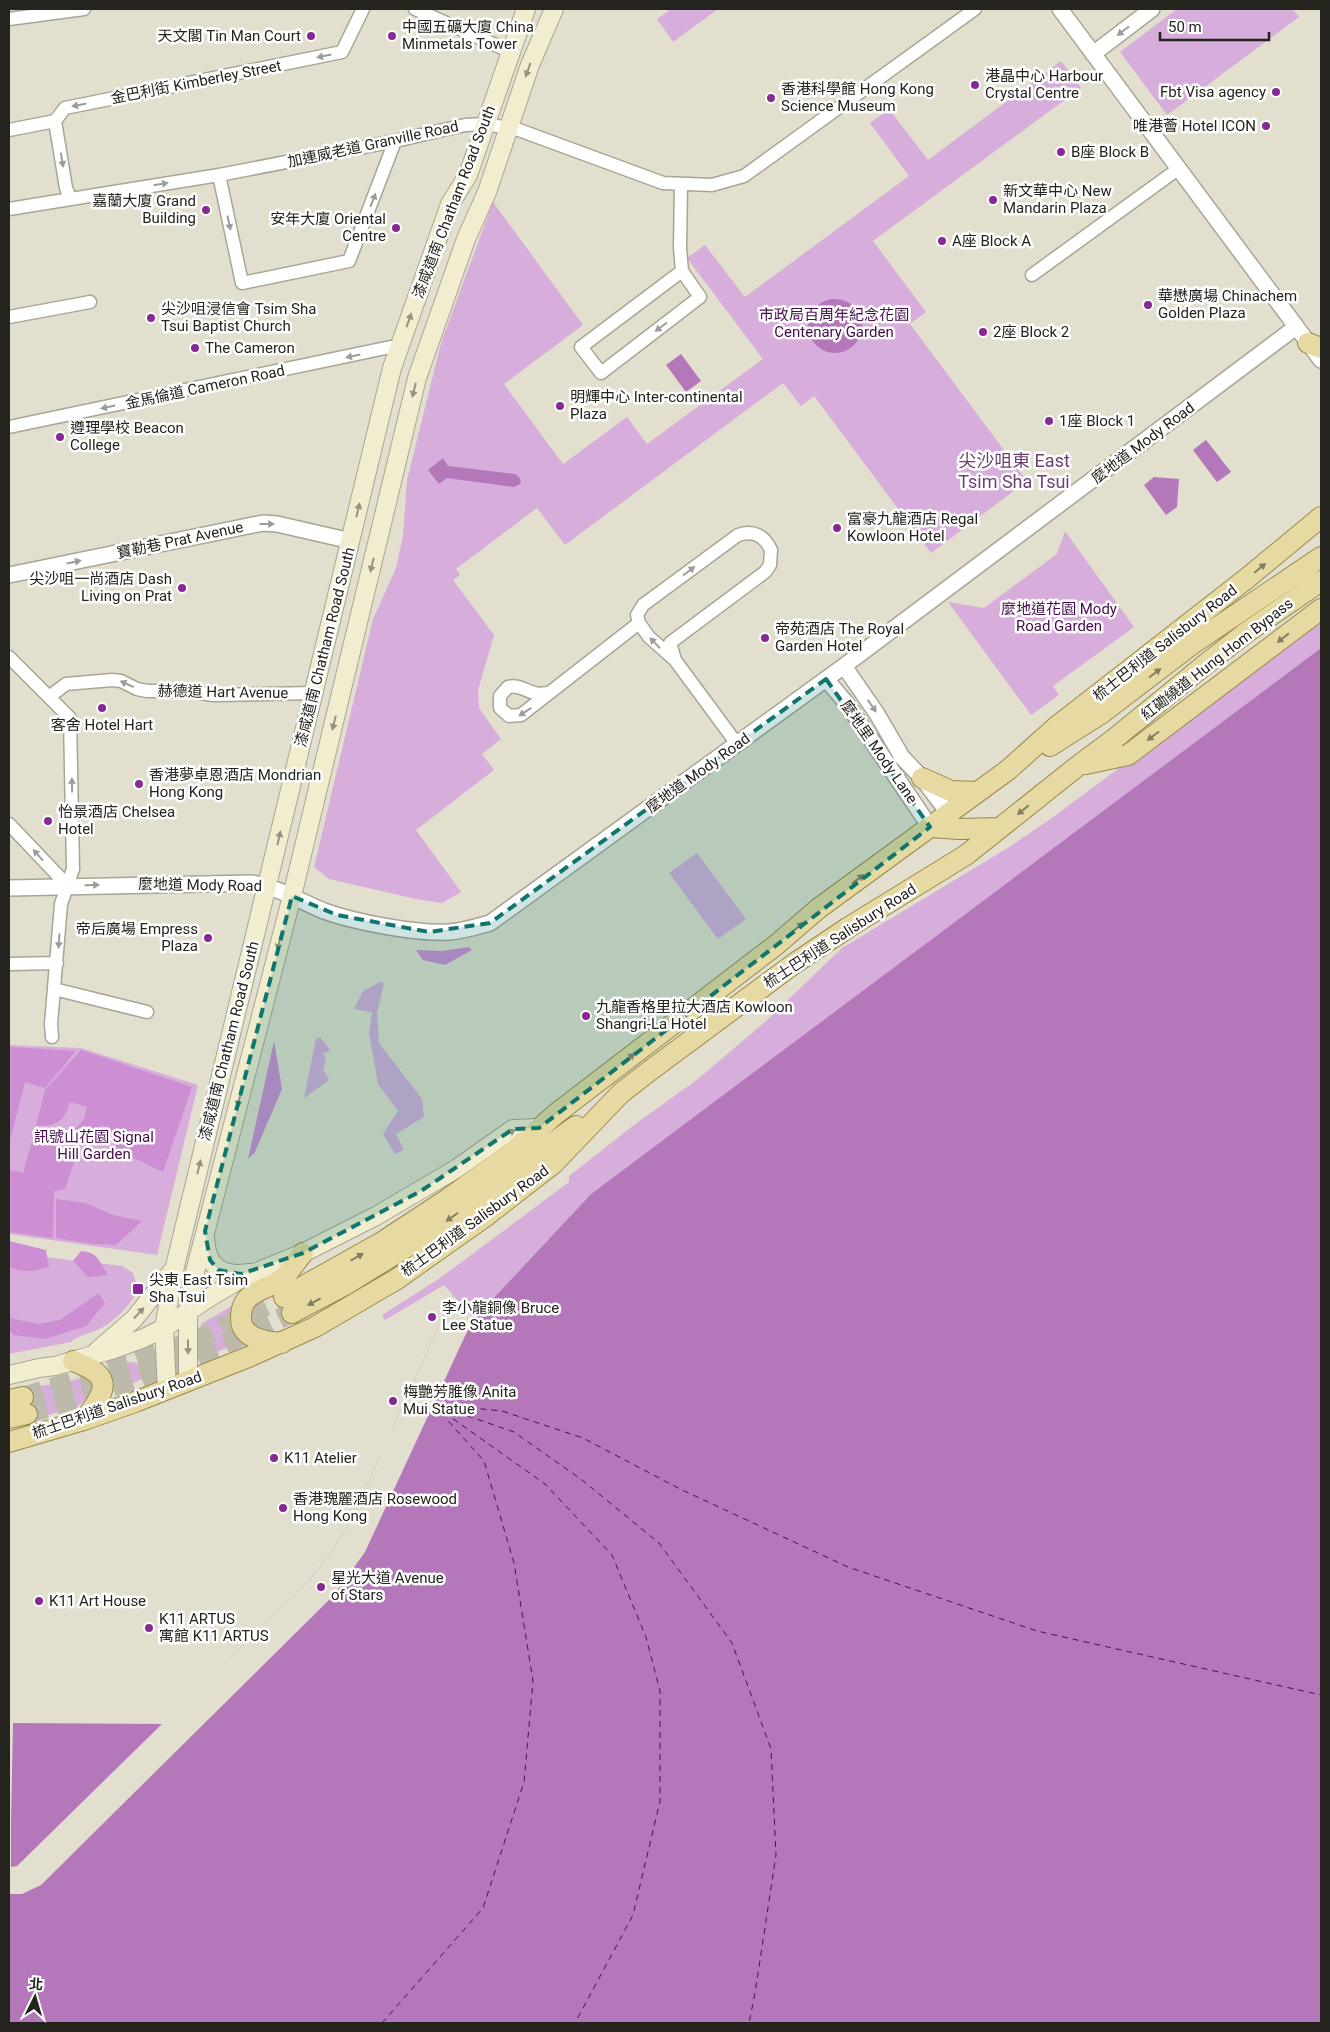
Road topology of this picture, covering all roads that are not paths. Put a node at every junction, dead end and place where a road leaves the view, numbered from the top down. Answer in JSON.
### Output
{"nodes":[{"id":1,"x":84,"y":9,"type":"edge"},
{"id":2,"x":364,"y":9,"type":"edge"},
{"id":3,"x":414,"y":9,"type":"edge"},
{"id":4,"x":526,"y":9,"type":"edge"},
{"id":5,"x":554,"y":9,"type":"edge"},
{"id":6,"x":975,"y":9,"type":"edge"},
{"id":7,"x":1060,"y":9,"type":"edge"},
{"id":8,"x":1152,"y":9,"type":"edge"},
{"id":9,"x":9,"y":19,"type":"edge"},
{"id":10,"x":511,"y":52,"type":"junction"},
{"id":11,"x":1093,"y":54,"type":"junction"},
{"id":12,"x":55,"y":121,"type":"junction"},
{"id":13,"x":486,"y":124,"type":"junction"},
{"id":14,"x":509,"y":128,"type":"junction"},
{"id":15,"x":9,"y":130,"type":"edge"},
{"id":16,"x":395,"y":141,"type":"junction"},
{"id":17,"x":1178,"y":169,"type":"junction"},
{"id":18,"x":219,"y":175,"type":"junction"},
{"id":19,"x":681,"y":184,"type":"junction"},
{"id":20,"x":70,"y":198,"type":"junction"},
{"id":21,"x":9,"y":209,"type":"edge"},
{"id":22,"x":682,"y":271,"type":"junction"},
{"id":23,"x":1032,"y":275,"type":"dead end"},
{"id":24,"x":90,"y":302,"type":"dead end"},
{"id":25,"x":9,"y":317,"type":"edge"},
{"id":26,"x":435,"y":327,"type":"junction"},
{"id":27,"x":1308,"y":339,"type":"edge"},
{"id":28,"x":400,"y":345,"type":"junction"},
{"id":29,"x":1321,"y":360,"type":"edge"},
{"id":30,"x":9,"y":427,"type":"edge"},
{"id":31,"x":1321,"y":517,"type":"edge"},
{"id":32,"x":351,"y":541,"type":"junction"},
{"id":33,"x":1321,"y":557,"type":"edge"},
{"id":34,"x":9,"y":575,"type":"edge"},
{"id":35,"x":1321,"y":581,"type":"edge"},
{"id":36,"x":1321,"y":608,"type":"edge"},
{"id":37,"x":639,"y":623,"type":"junction"},
{"id":38,"x":9,"y":657,"type":"edge"},
{"id":39,"x":675,"y":660,"type":"junction"},
{"id":40,"x":844,"y":666,"type":"junction"},
{"id":41,"x":826,"y":679,"type":"junction"},
{"id":42,"x":551,"y":692,"type":"dead end"},
{"id":43,"x":314,"y":693,"type":"junction"},
{"id":44,"x":49,"y":697,"type":"junction"},
{"id":45,"x":1102,"y":713,"type":"joint"},
{"id":46,"x":1114,"y":739,"type":"joint"},
{"id":47,"x":737,"y":744,"type":"junction"},
{"id":48,"x":1079,"y":765,"type":"junction"},
{"id":49,"x":1008,"y":770,"type":"junction"},
{"id":50,"x":922,"y":778,"type":"junction"},
{"id":51,"x":978,"y":792,"type":"junction"},
{"id":52,"x":949,"y":814,"type":"junction"},
{"id":53,"x":9,"y":824,"type":"edge"},
{"id":54,"x":930,"y":827,"type":"junction"},
{"id":55,"x":1000,"y":828,"type":"junction"},
{"id":56,"x":68,"y":886,"type":"junction"},
{"id":57,"x":268,"y":886,"type":"junction"},
{"id":58,"x":9,"y":888,"type":"edge"},
{"id":59,"x":292,"y":896,"type":"junction"},
{"id":60,"x":57,"y":963,"type":"junction"},
{"id":61,"x":9,"y":964,"type":"edge"},
{"id":62,"x":54,"y":989,"type":"junction"},
{"id":63,"x":147,"y":1012,"type":"dead end"},
{"id":64,"x":52,"y":1037,"type":"dead end"},
{"id":65,"x":621,"y":1093,"type":"junction"},
{"id":66,"x":539,"y":1128,"type":"junction"},
{"id":67,"x":205,"y":1231,"type":"junction"},
{"id":68,"x":303,"y":1253,"type":"junction"},
{"id":69,"x":175,"y":1266,"type":"junction"},
{"id":70,"x":254,"y":1273,"type":"junction"},
{"id":71,"x":188,"y":1313,"type":"junction"},
{"id":72,"x":164,"y":1328,"type":"junction"},
{"id":73,"x":282,"y":1343,"type":"junction"},
{"id":74,"x":93,"y":1355,"type":"junction"},
{"id":75,"x":73,"y":1361,"type":"junction"},
{"id":76,"x":9,"y":1375,"type":"edge"},
{"id":77,"x":188,"y":1381,"type":"junction"},
{"id":78,"x":167,"y":1390,"type":"junction"},
{"id":79,"x":84,"y":1420,"type":"junction"},
{"id":80,"x":9,"y":1442,"type":"edge"}],
"edges":[{"from":1,"to":9,"type":"street"},
{"from":2,"to":12,"type":"street","name":"金巴利街 Kimberley Street","one_way":true},
{"from":3,"to":10,"type":"street"},
{"from":4,"to":10,"type":"main road","name":"漆咸道南 Chatham Road South"},
{"from":5,"to":14,"type":"main road","name":"漆咸道南 Chatham Road South","one_way":true},
{"from":6,"to":19,"type":"street","name":"加連威老道 Granville Road"},
{"from":7,"to":11,"type":"street"},
{"from":8,"to":11,"type":"street","one_way":true},
{"from":10,"to":13,"type":"main road","name":"漆咸道南 Chatham Road South"},
{"from":11,"to":17,"type":"street"},
{"from":12,"to":15,"type":"street","name":"金巴利街 Kimberley Street"},
{"from":12,"to":20,"type":"street","one_way":true},
{"from":13,"to":14,"type":"street","name":"加連威老道 Granville Road"},
{"from":13,"to":16,"type":"street","name":"加連威老道 Granville Road"},
{"from":28,"to":13,"type":"main road","name":"漆咸道南 Chatham Road South","one_way":true},
{"from":14,"to":19,"type":"street","name":"加連威老道 Granville Road"},
{"from":14,"to":26,"type":"main road","name":"漆咸道南 Chatham Road South"},
{"from":16,"to":18,"type":"street","name":"加連威老道 Granville Road"},
{"from":18,"to":16,"type":"street","one_way":true},
{"from":17,"to":23,"type":"street"},
{"from":17,"to":27,"type":"street"},
{"from":20,"to":18,"type":"street","name":"加連威老道 Granville Road","one_way":true},
{"from":19,"to":22,"type":"street"},
{"from":20,"to":21,"type":"street","name":"加連威老道 Granville Road"},
{"from":22,"to":22,"type":"street","one_way":true},
{"from":24,"to":25,"type":"street"},
{"from":26,"to":28,"type":"main road"},
{"from":26,"to":59,"type":"main road","name":"漆咸道南 Chatham Road South","one_way":true},
{"from":27,"to":29,"type":"street"},
{"from":27,"to":40,"type":"street","name":"麼地道 Mody Road"},
{"from":28,"to":30,"type":"street","name":"金馬倫道 Cameron Road","one_way":true},
{"from":32,"to":28,"type":"main road","name":"漆咸道南 Chatham Road South","one_way":true},
{"from":49,"to":31,"type":"main road","name":"梳士巴利道 Salisbury Road","one_way":true},
{"from":34,"to":32,"type":"street","name":"寶勒巷 Prat Avenue","one_way":true},
{"from":32,"to":43,"type":"main road","name":"漆咸道南 Chatham Road South"},
{"from":45,"to":33,"type":"main road","name":"紅磡繞道 Hung Hom Bypass","one_way":true},
{"from":35,"to":46,"type":"main road","name":"紅磡繞道 Hung Hom Bypass"},
{"from":36,"to":48,"type":"main road","name":"梳士巴利道 Salisbury Road","one_way":true},
{"from":39,"to":37,"type":"street","one_way":true},
{"from":37,"to":39,"type":"street","one_way":true},
{"from":37,"to":42,"type":"street"},
{"from":38,"to":44,"type":"street"},
{"from":39,"to":47,"type":"street"},
{"from":40,"to":41,"type":"street","name":"麼地道 Mody Road"},
{"from":40,"to":50,"type":"street","name":"麼地里 Mody Lane","one_way":true},
{"from":41,"to":47,"type":"street","name":"麼地道 Mody Road"},
{"from":41,"to":54,"type":"street","name":"麼地里 Mody Lane"},
{"from":43,"to":44,"type":"street","name":"赫德道 Hart Avenue","one_way":true},
{"from":57,"to":43,"type":"main road","name":"漆咸道南 Chatham Road South","one_way":true},
{"from":56,"to":44,"type":"street","one_way":true},
{"from":45,"to":49,"type":"main road","name":"梳士巴利道 Salisbury Road"},
{"from":46,"to":48,"type":"main road","name":"梳士巴利道 Salisbury Road"},
{"from":47,"to":59,"type":"street","name":"麼地道 Mody Road"},
{"from":48,"to":55,"type":"main road","name":"梳士巴利道 Salisbury Road","one_way":true},
{"from":49,"to":51,"type":"main road","name":"梳士巴利道 Salisbury Road"},
{"from":50,"to":51,"type":"main road"},
{"from":50,"to":52,"type":"street","name":"麼地里 Mody Lane"},
{"from":51,"to":52,"type":"main road","name":"梳士巴利道 Salisbury Road"},
{"from":52,"to":54,"type":"main road","name":"梳士巴利道 Salisbury Road"},
{"from":56,"to":53,"type":"street","one_way":true},
{"from":54,"to":55,"type":"main road"},
{"from":66,"to":54,"type":"main road","name":"梳士巴利道 Salisbury Road","one_way":true},
{"from":55,"to":65,"type":"main road","name":"梳士巴利道 Salisbury Road"},
{"from":56,"to":57,"type":"street","name":"麼地道 Mody Road","one_way":true},
{"from":56,"to":58,"type":"street","name":"麼地道 Mody Road"},
{"from":56,"to":60,"type":"street","one_way":true},
{"from":57,"to":59,"type":"street","name":"麼地道 Mody Road"},
{"from":69,"to":57,"type":"main road","name":"漆咸道南 Chatham Road South","one_way":true},
{"from":59,"to":67,"type":"main road","name":"漆咸道南 Chatham Road South","one_way":true},
{"from":60,"to":61,"type":"street"},
{"from":60,"to":62,"type":"street"},
{"from":62,"to":63,"type":"street"},
{"from":62,"to":64,"type":"street"},
{"from":65,"to":66,"type":"main road","name":"梳士巴利道 Salisbury Road","one_way":true},
{"from":65,"to":73,"type":"main road","name":"梳士巴利道 Salisbury Road"},
{"from":68,"to":66,"type":"main road","one_way":true},
{"from":67,"to":70,"type":"main road"},
{"from":67,"to":71,"type":"main road","name":"漆咸道南 Chatham Road South"},
{"from":68,"to":70,"type":"main road"},
{"from":68,"to":73,"type":"main road"},
{"from":69,"to":72,"type":"main road","name":"漆咸道南 Chatham Road South"},
{"from":74,"to":69,"type":"main road","one_way":true},
{"from":70,"to":71,"type":"main road"},
{"from":71,"to":72,"type":"main road"},
{"from":71,"to":77,"type":"main road","name":"漆咸道南 Chatham Road South","one_way":true},
{"from":72,"to":74,"type":"main road"},
{"from":72,"to":78,"type":"main road","name":"漆咸道南 Chatham Road South"},
{"from":73,"to":77,"type":"main road","name":"梳士巴利道 Salisbury Road"},
{"from":74,"to":75,"type":"main road"},
{"from":75,"to":76,"type":"main road"},
{"from":75,"to":79,"type":"main road"},
{"from":77,"to":78,"type":"main road","name":"梳士巴利道 Salisbury Road"},
{"from":78,"to":79,"type":"main road","name":"梳士巴利道 Salisbury Road"},
{"from":79,"to":80,"type":"main road","name":"梳士巴利道 Salisbury Road"}]}
